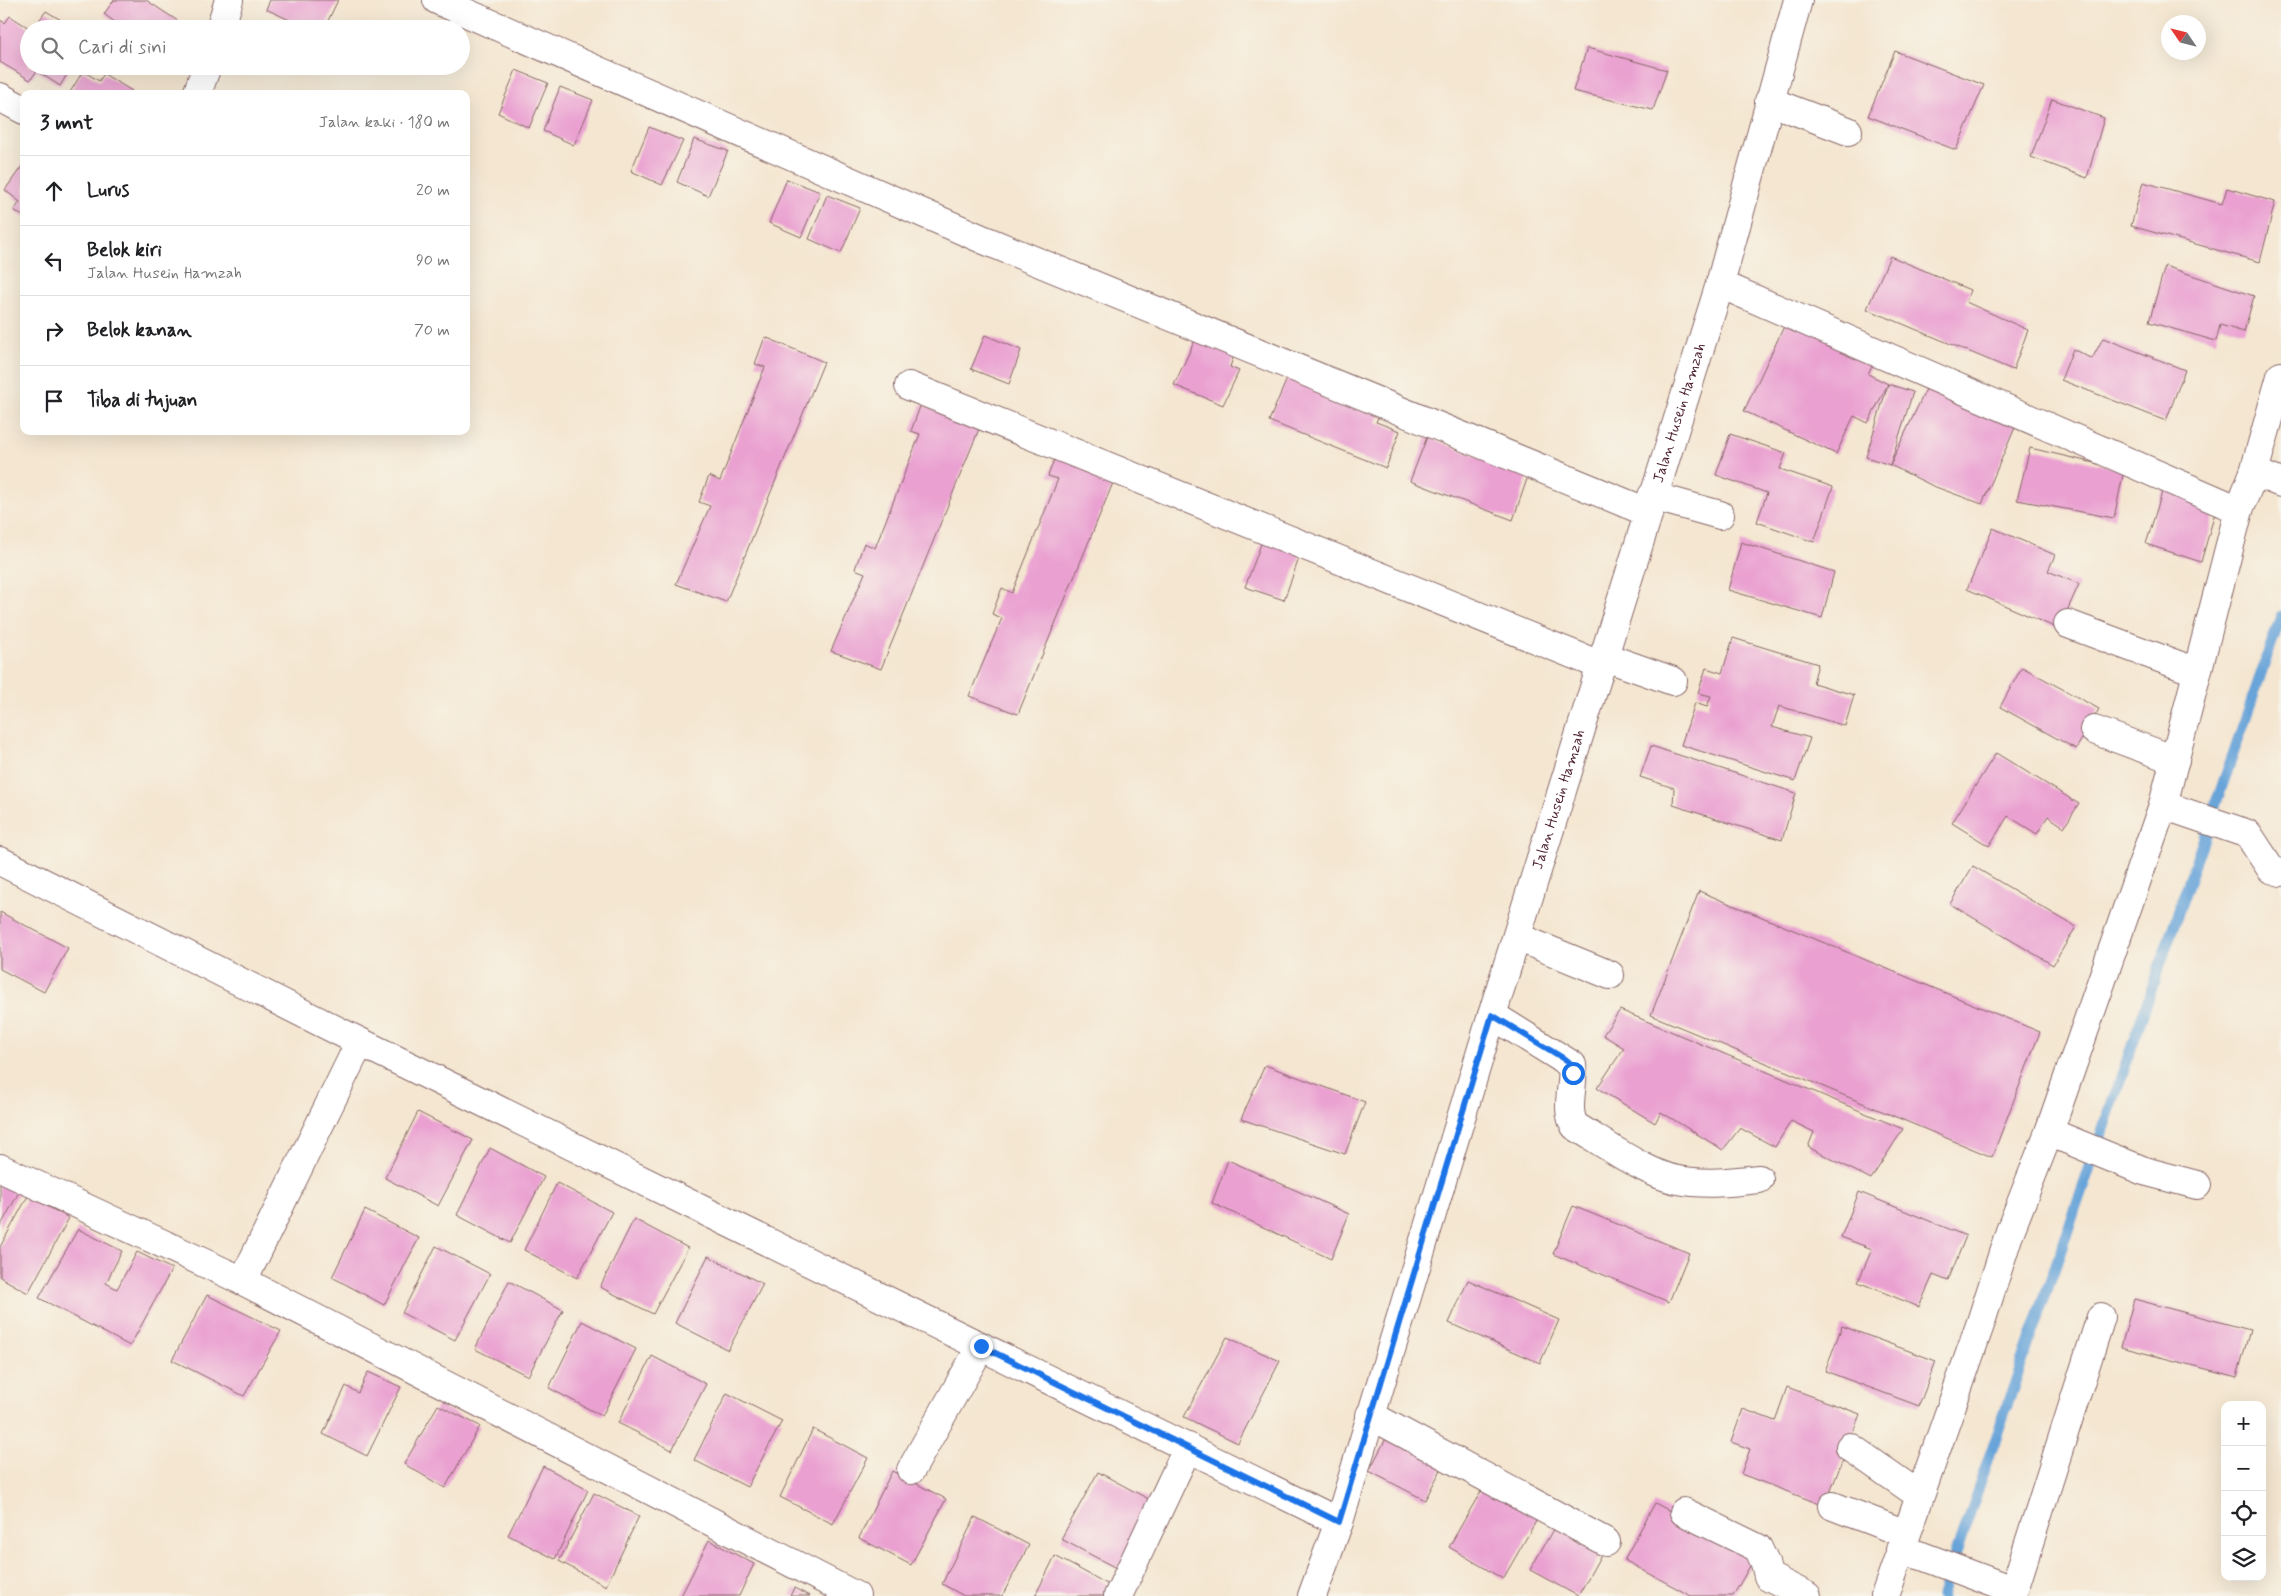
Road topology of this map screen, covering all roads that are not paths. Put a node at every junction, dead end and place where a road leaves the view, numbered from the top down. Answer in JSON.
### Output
{"nodes":[{"id":1,"x":230,"y":0,"type":"edge"},
{"id":2,"x":437,"y":0,"type":"edge"},
{"id":3,"x":1798,"y":0,"type":"edge"},
{"id":4,"x":223,"y":20,"type":"edge"},
{"id":5,"x":204,"y":75,"type":"edge"},
{"id":6,"x":198,"y":90,"type":"edge"},
{"id":7,"x":0,"y":97,"type":"edge"},
{"id":8,"x":1770,"y":101,"type":"junction"},
{"id":9,"x":20,"y":108,"type":"edge"},
{"id":10,"x":1848,"y":131,"type":"dead end"},
{"id":11,"x":1720,"y":284,"type":"junction"},
{"id":12,"x":2281,"y":376,"type":"edge"},
{"id":13,"x":909,"y":386,"type":"dead end"},
{"id":14,"x":2269,"y":478,"type":"edge"},
{"id":15,"x":1650,"y":504,"type":"junction"},
{"id":16,"x":2239,"y":510,"type":"junction"},
{"id":17,"x":1720,"y":515,"type":"dead end"},
{"id":18,"x":2068,"y":624,"type":"dead end"},
{"id":19,"x":1604,"y":661,"type":"junction"},
{"id":20,"x":2197,"y":672,"type":"junction"},
{"id":21,"x":1672,"y":680,"type":"dead end"},
{"id":22,"x":2094,"y":730,"type":"dead end"},
{"id":23,"x":2174,"y":760,"type":"junction"},
{"id":24,"x":2163,"y":805,"type":"junction"},
{"id":25,"x":0,"y":861,"type":"edge"},
{"id":26,"x":2281,"y":872,"type":"edge"},
{"id":27,"x":1517,"y":938,"type":"junction"},
{"id":28,"x":1610,"y":975,"type":"dead end"},
{"id":29,"x":1492,"y":1015,"type":"junction"},
{"id":30,"x":360,"y":1042,"type":"junction"},
{"id":31,"x":2061,"y":1137,"type":"junction"},
{"id":32,"x":0,"y":1168,"type":"edge"},
{"id":33,"x":1759,"y":1179,"type":"dead end"},
{"id":34,"x":2197,"y":1185,"type":"dead end"},
{"id":35,"x":242,"y":1281,"type":"junction"},
{"id":36,"x":2101,"y":1317,"type":"dead end"},
{"id":37,"x":981,"y":1346,"type":"junction"},
{"id":38,"x":1370,"y":1415,"type":"junction"},
{"id":39,"x":1850,"y":1447,"type":"dead end"},
{"id":40,"x":1188,"y":1448,"type":"junction"},
{"id":41,"x":911,"y":1470,"type":"dead end"},
{"id":42,"x":1919,"y":1495,"type":"junction"},
{"id":43,"x":1833,"y":1506,"type":"dead end"},
{"id":44,"x":1684,"y":1512,"type":"dead end"},
{"id":45,"x":1339,"y":1522,"type":"junction"},
{"id":46,"x":1606,"y":1542,"type":"dead end"},
{"id":47,"x":1910,"y":1546,"type":"junction"},
{"id":48,"x":856,"y":1596,"type":"edge"},
{"id":49,"x":1118,"y":1596,"type":"edge"},
{"id":50,"x":1312,"y":1596,"type":"edge"},
{"id":51,"x":1807,"y":1596,"type":"edge"},
{"id":52,"x":1885,"y":1596,"type":"edge"}],
"edges":[{"from":1,"to":4,"type":"street"},
{"from":2,"to":15,"type":"street"},
{"from":3,"to":8,"type":"street","name":"Jalan Husein Hamzah"},
{"from":5,"to":6,"type":"street"},
{"from":7,"to":9,"type":"street"},
{"from":8,"to":10,"type":"street"},
{"from":8,"to":11,"type":"street","name":"Jalan Husein Hamzah"},
{"from":11,"to":15,"type":"street","name":"Jalan Husein Hamzah"},
{"from":11,"to":16,"type":"street"},
{"from":12,"to":14,"type":"street"},
{"from":13,"to":19,"type":"street"},
{"from":14,"to":16,"type":"street"},
{"from":15,"to":17,"type":"street"},
{"from":15,"to":19,"type":"street","name":"Jalan Husein Hamzah"},
{"from":16,"to":20,"type":"street"},
{"from":18,"to":20,"type":"street"},
{"from":19,"to":21,"type":"street"},
{"from":19,"to":27,"type":"street","name":"Jalan Husein Hamzah"},
{"from":20,"to":23,"type":"street"},
{"from":22,"to":23,"type":"street"},
{"from":23,"to":24,"type":"street"},
{"from":24,"to":26,"type":"street"},
{"from":24,"to":31,"type":"street"},
{"from":25,"to":30,"type":"street"},
{"from":27,"to":28,"type":"street"},
{"from":27,"to":29,"type":"street","name":"Jalan Husein Hamzah"},
{"from":29,"to":33,"type":"street"},
{"from":29,"to":38,"type":"street","name":"Jalan Husein Hamzah"},
{"from":30,"to":35,"type":"street"},
{"from":30,"to":37,"type":"street"},
{"from":31,"to":34,"type":"street"},
{"from":31,"to":42,"type":"street"},
{"from":32,"to":35,"type":"street"},
{"from":35,"to":48,"type":"street"},
{"from":36,"to":47,"type":"street"},
{"from":37,"to":40,"type":"street"},
{"from":37,"to":41,"type":"street"},
{"from":38,"to":45,"type":"street","name":"Jalan Husein Hamzah"},
{"from":38,"to":46,"type":"street"},
{"from":39,"to":42,"type":"street"},
{"from":40,"to":45,"type":"street"},
{"from":40,"to":49,"type":"street"},
{"from":42,"to":47,"type":"street"},
{"from":43,"to":47,"type":"street"},
{"from":44,"to":51,"type":"street"},
{"from":45,"to":50,"type":"street","name":"Jalan Husein Hamzah"},
{"from":47,"to":52,"type":"street"}]}
